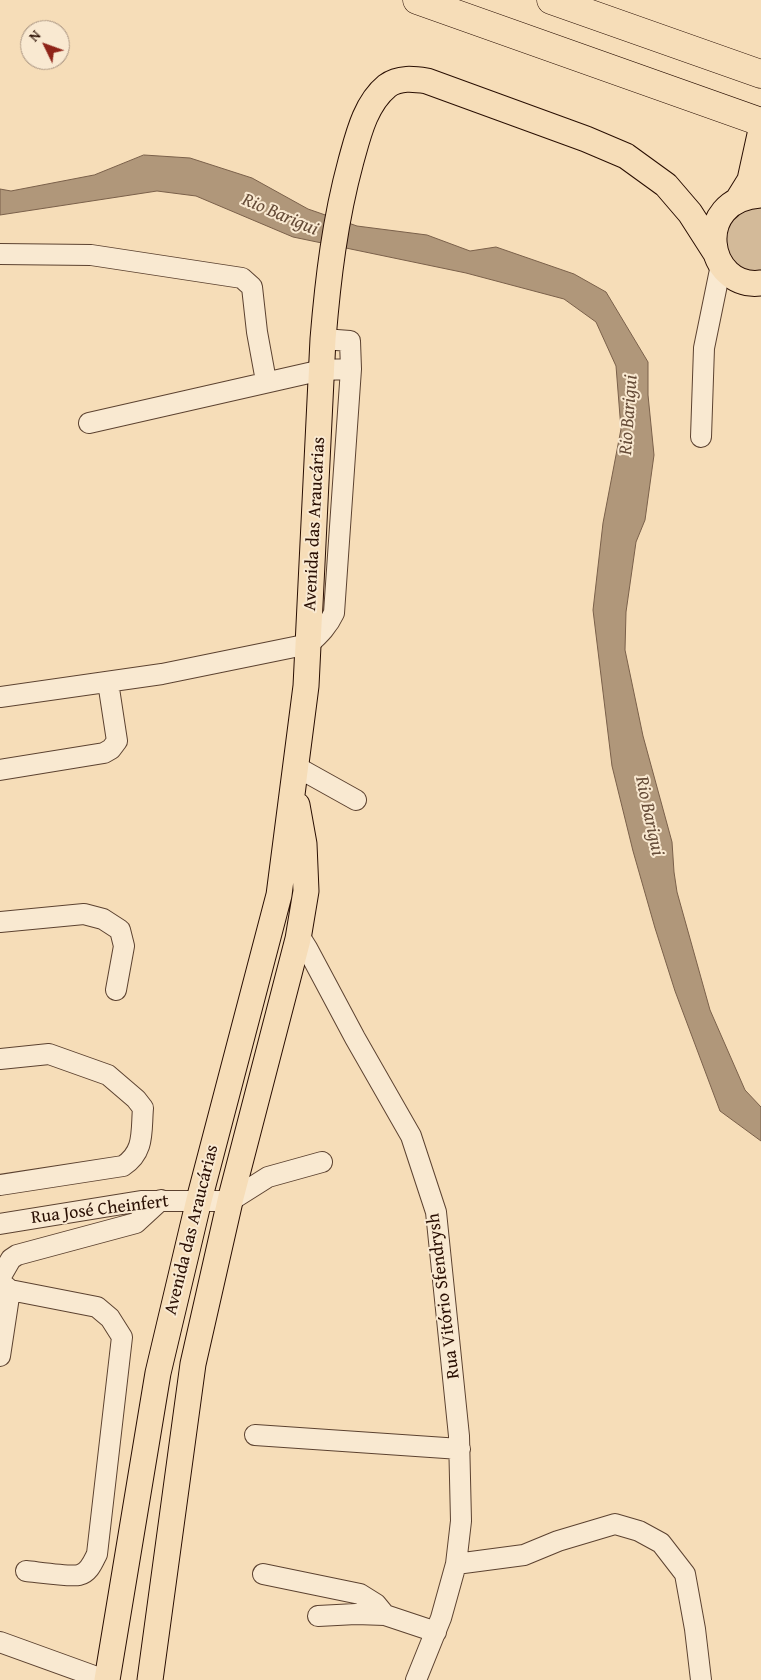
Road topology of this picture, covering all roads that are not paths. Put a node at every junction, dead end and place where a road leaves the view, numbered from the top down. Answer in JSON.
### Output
{"nodes":[{"id":1,"x":417,"y":0,"type":"edge"},
{"id":2,"x":551,"y":0,"type":"edge"},
{"id":3,"x":761,"y":74,"type":"edge"},
{"id":4,"x":761,"y":122,"type":"edge"},
{"id":5,"x":761,"y":130,"type":"edge"},
{"id":6,"x":666,"y":185,"type":"junction"},
{"id":7,"x":761,"y":196,"type":"edge"},
{"id":8,"x":733,"y":203,"type":"junction"},
{"id":9,"x":0,"y":254,"type":"edge"},
{"id":10,"x":718,"y":259,"type":"junction"},
{"id":11,"x":760,"y":284,"type":"edge"},
{"id":12,"x":323,"y":339,"type":"junction"},
{"id":13,"x":351,"y":369,"type":"junction"},
{"id":14,"x":322,"y":370,"type":"junction"},
{"id":15,"x":266,"y":381,"type":"junction"},
{"id":16,"x":89,"y":423,"type":"dead end"},
{"id":17,"x":701,"y":437,"type":"dead end"},
{"id":18,"x":309,"y":644,"type":"junction"},
{"id":19,"x":108,"y":682,"type":"junction"},
{"id":20,"x":0,"y":697,"type":"edge"},
{"id":21,"x":0,"y":770,"type":"edge"},
{"id":22,"x":294,"y":775,"type":"junction"},
{"id":23,"x":356,"y":800,"type":"dead end"},
{"id":24,"x":279,"y":895,"type":"junction"},
{"id":25,"x":0,"y":922,"type":"edge"},
{"id":26,"x":298,"y":939,"type":"junction"},
{"id":27,"x":116,"y":990,"type":"dead end"},
{"id":28,"x":0,"y":1059,"type":"edge"},
{"id":29,"x":322,"y":1162,"type":"dead end"},
{"id":30,"x":0,"y":1185,"type":"edge"},
{"id":31,"x":161,"y":1200,"type":"junction"},
{"id":32,"x":198,"y":1200,"type":"junction"},
{"id":33,"x":230,"y":1201,"type":"junction"},
{"id":34,"x":0,"y":1224,"type":"edge"},
{"id":35,"x":10,"y":1290,"type":"junction"},
{"id":36,"x":0,"y":1356,"type":"edge"},
{"id":37,"x":255,"y":1434,"type":"dead end"},
{"id":38,"x":460,"y":1449,"type":"junction"},
{"id":39,"x":456,"y":1564,"type":"junction"},
{"id":40,"x":26,"y":1572,"type":"dead end"},
{"id":41,"x":263,"y":1574,"type":"dead end"},
{"id":42,"x":385,"y":1615,"type":"junction"},
{"id":43,"x":318,"y":1616,"type":"dead end"},
{"id":44,"x":436,"y":1632,"type":"junction"},
{"id":45,"x":0,"y":1642,"type":"edge"},
{"id":46,"x":106,"y":1680,"type":"edge"},
{"id":47,"x":150,"y":1680,"type":"edge"},
{"id":48,"x":416,"y":1680,"type":"edge"},
{"id":49,"x":700,"y":1680,"type":"edge"}],
"edges":[{"from":1,"to":4,"type":"highway"},
{"from":2,"to":3,"type":"highway"},
{"from":5,"to":8,"type":"main road"},
{"from":6,"to":8,"type":"main road"},
{"from":6,"to":10,"type":"main road"},
{"from":6,"to":12,"type":"main road","name":"Avenida das Araucárias"},
{"from":7,"to":8,"type":"main road"},
{"from":8,"to":10,"type":"main road"},
{"from":9,"to":15,"type":"street"},
{"from":10,"to":11,"type":"main road"},
{"from":10,"to":17,"type":"street"},
{"from":12,"to":13,"type":"street"},
{"from":12,"to":14,"type":"main road","name":"Avenida das Araucárias"},
{"from":13,"to":14,"type":"street"},
{"from":13,"to":18,"type":"street"},
{"from":14,"to":15,"type":"street"},
{"from":14,"to":18,"type":"main road","name":"Avenida das Araucárias"},
{"from":15,"to":16,"type":"street"},
{"from":18,"to":19,"type":"street"},
{"from":18,"to":22,"type":"main road","name":"Avenida das Araucárias"},
{"from":19,"to":20,"type":"street"},
{"from":19,"to":21,"type":"street"},
{"from":22,"to":23,"type":"street"},
{"from":22,"to":24,"type":"main road","name":"Avenida das Araucárias"},
{"from":22,"to":26,"type":"main road","name":"Avenida das Araucárias"},
{"from":24,"to":26,"type":"main road"},
{"from":24,"to":32,"type":"main road","name":"Avenida das Araucárias"},
{"from":25,"to":27,"type":"street"},
{"from":26,"to":33,"type":"main road","name":"Avenida das Araucárias"},
{"from":26,"to":38,"type":"street","name":"Rua Vitório Sfendrysh"},
{"from":28,"to":30,"type":"street"},
{"from":29,"to":33,"type":"street"},
{"from":31,"to":32,"type":"street","name":"Rua José Cheinfert"},
{"from":31,"to":34,"type":"street","name":"Rua José Cheinfert"},
{"from":31,"to":35,"type":"street"},
{"from":32,"to":33,"type":"street","name":"Rua José Cheinfert"},
{"from":32,"to":46,"type":"main road","name":"Avenida das Araucárias"},
{"from":33,"to":47,"type":"main road","name":"Avenida das Araucárias"},
{"from":35,"to":36,"type":"street"},
{"from":35,"to":40,"type":"street"},
{"from":37,"to":38,"type":"street"},
{"from":38,"to":39,"type":"street","name":"Rua Vitório Sfendrysh"},
{"from":39,"to":44,"type":"street","name":"Rua Vitório Sfendrysh"},
{"from":39,"to":49,"type":"street"},
{"from":41,"to":42,"type":"street"},
{"from":42,"to":43,"type":"street"},
{"from":42,"to":44,"type":"street"},
{"from":44,"to":48,"type":"street","name":"Rua Vitório Sfendrysh"},
{"from":45,"to":46,"type":"street"}]}
